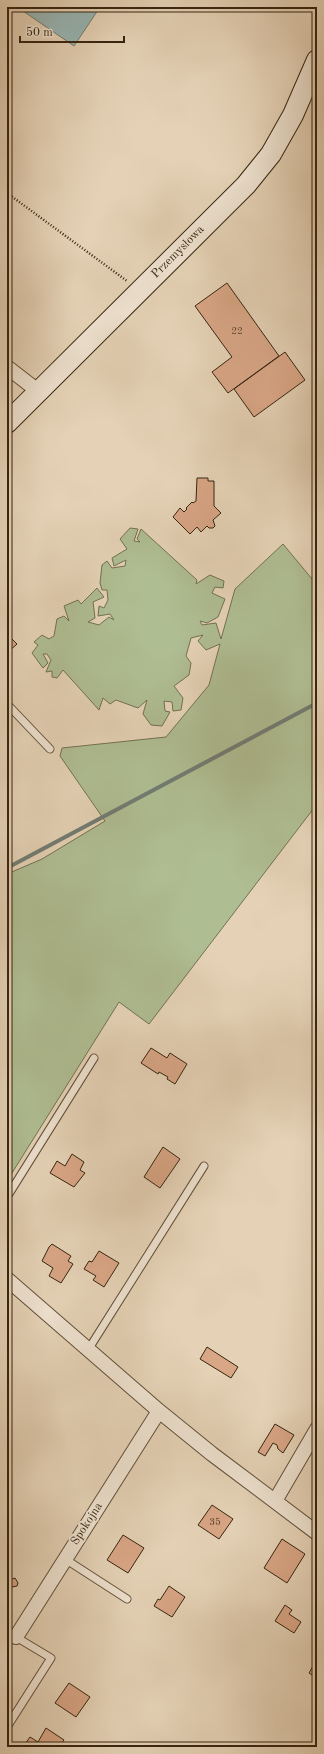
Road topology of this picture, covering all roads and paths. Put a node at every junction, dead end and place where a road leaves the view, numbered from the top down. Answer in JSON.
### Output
{"nodes":[{"id":1,"x":317,"y":60,"type":"edge"},
{"id":2,"x":7,"y":193,"type":"edge"},
{"id":3,"x":140,"y":290,"type":"junction"},
{"id":4,"x":7,"y":367,"type":"edge"},
{"id":5,"x":38,"y":391,"type":"junction"},
{"id":6,"x":7,"y":422,"type":"edge"},
{"id":7,"x":7,"y":704,"type":"edge"},
{"id":8,"x":50,"y":749,"type":"dead end"},
{"id":9,"x":94,"y":1058,"type":"dead end"},
{"id":10,"x":204,"y":1166,"type":"dead end"},
{"id":11,"x":7,"y":1197,"type":"edge"},
{"id":12,"x":7,"y":1279,"type":"edge"},
{"id":13,"x":88,"y":1350,"type":"junction"},
{"id":14,"x":159,"y":1411,"type":"junction"},
{"id":15,"x":317,"y":1429,"type":"edge"},
{"id":16,"x":275,"y":1501,"type":"junction"},
{"id":17,"x":317,"y":1533,"type":"edge"},
{"id":18,"x":64,"y":1559,"type":"junction"},
{"id":19,"x":127,"y":1599,"type":"dead end"},
{"id":20,"x":16,"y":1637,"type":"joint"},
{"id":21,"x":7,"y":1727,"type":"edge"}],
"edges":[{"from":1,"to":3,"type":"street","name":"Przemysłowa"},
{"from":2,"to":3,"type":"path"},
{"from":3,"to":5,"type":"street","name":"Przemysłowa"},
{"from":4,"to":5,"type":"street"},
{"from":5,"to":6,"type":"street","name":"Przemysłowa"},
{"from":7,"to":8,"type":"lane"},
{"from":9,"to":11,"type":"lane"},
{"from":10,"to":13,"type":"lane"},
{"from":12,"to":13,"type":"street"},
{"from":13,"to":14,"type":"street"},
{"from":14,"to":16,"type":"street"},
{"from":14,"to":18,"type":"street","name":"Spokojna"},
{"from":15,"to":16,"type":"street"},
{"from":16,"to":17,"type":"street"},
{"from":18,"to":19,"type":"lane"},
{"from":18,"to":20,"type":"street","name":"Spokojna"},
{"from":20,"to":21,"type":"lane"}]}
